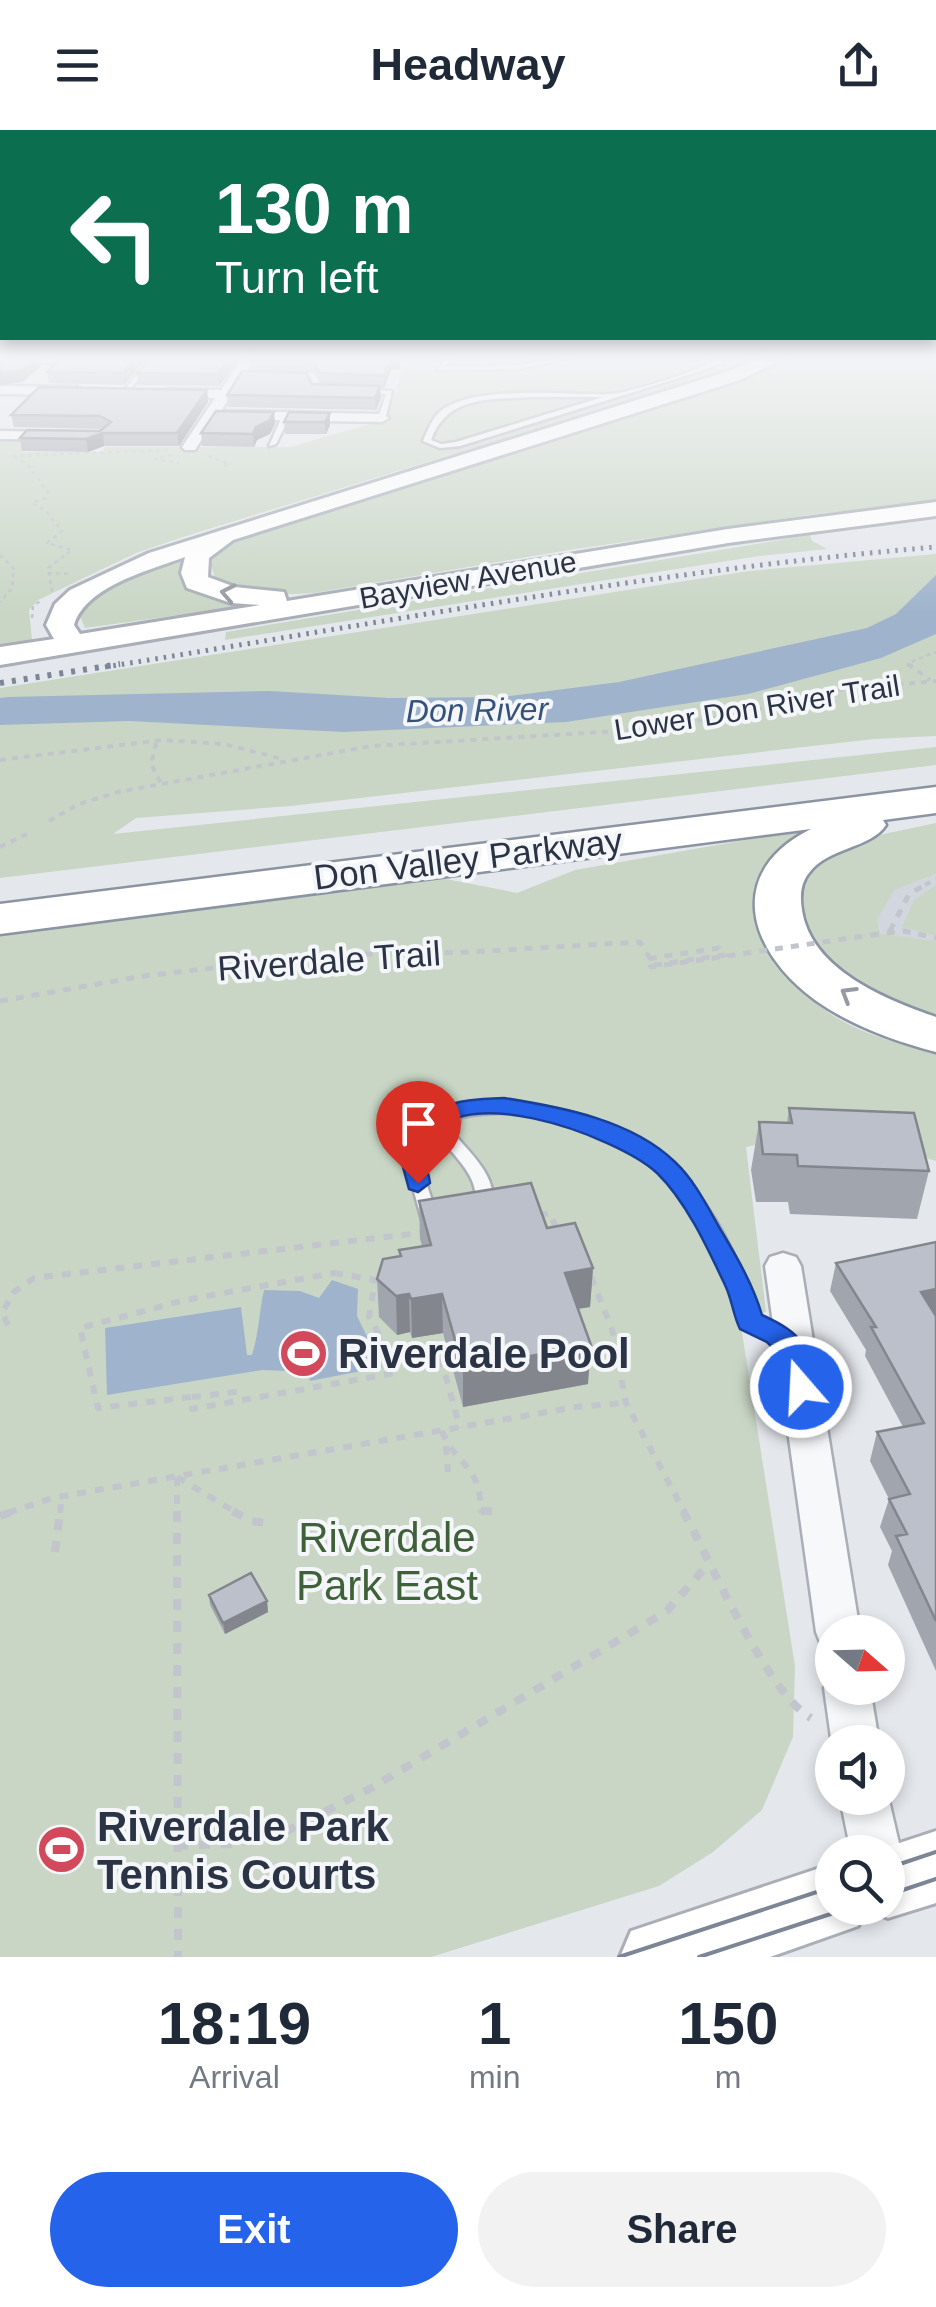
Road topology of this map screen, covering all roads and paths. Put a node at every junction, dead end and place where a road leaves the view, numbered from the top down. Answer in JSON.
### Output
{"nodes":[{"id":1,"x":196,"y":442,"type":"edge"},
{"id":2,"x":433,"y":442,"type":"edge"},
{"id":3,"x":464,"y":442,"type":"edge"},
{"id":4,"x":480,"y":442,"type":"edge"},
{"id":5,"x":520,"y":442,"type":"edge"},
{"id":6,"x":191,"y":450,"type":"junction"},
{"id":7,"x":486,"y":453,"type":"junction"},
{"id":8,"x":221,"y":468,"type":"dead end"},
{"id":9,"x":936,"y":509,"type":"edge"},
{"id":10,"x":225,"y":535,"type":"junction"},
{"id":11,"x":0,"y":555,"type":"edge"},
{"id":12,"x":430,"y":587,"type":"junction"},
{"id":13,"x":52,"y":594,"type":"dead end"},
{"id":14,"x":0,"y":602,"type":"edge"},
{"id":15,"x":71,"y":643,"type":"junction"},
{"id":16,"x":936,"y":652,"type":"edge"},
{"id":17,"x":0,"y":656,"type":"edge"},
{"id":18,"x":934,"y":681,"type":"edge"},
{"id":19,"x":156,"y":743,"type":"junction"},
{"id":20,"x":0,"y":760,"type":"edge"},
{"id":21,"x":285,"y":760,"type":"junction"},
{"id":22,"x":936,"y":780,"type":"edge"},
{"id":23,"x":161,"y":783,"type":"junction"},
{"id":24,"x":936,"y":800,"type":"edge"},
{"id":25,"x":936,"y":814,"type":"edge"},
{"id":26,"x":49,"y":821,"type":"dead end"},
{"id":27,"x":30,"y":833,"type":"dead end"},
{"id":28,"x":0,"y":848,"type":"edge"},
{"id":29,"x":936,"y":878,"type":"edge"},
{"id":30,"x":0,"y":891,"type":"edge"},
{"id":31,"x":0,"y":919,"type":"edge"},
{"id":32,"x":890,"y":932,"type":"junction"},
{"id":33,"x":936,"y":938,"type":"edge"},
{"id":34,"x":0,"y":1001,"type":"edge"},
{"id":35,"x":936,"y":1036,"type":"edge"},
{"id":36,"x":454,"y":1113,"type":"junction"},
{"id":37,"x":472,"y":1216,"type":"edge"},
{"id":38,"x":531,"y":1216,"type":"edge"},
{"id":39,"x":440,"y":1224,"type":"joint"},
{"id":40,"x":564,"y":1246,"type":"edge"},
{"id":41,"x":783,"y":1266,"type":"dead end"},
{"id":42,"x":590,"y":1276,"type":"edge"},
{"id":43,"x":390,"y":1277,"type":"edge"},
{"id":44,"x":375,"y":1280,"type":"junction"},
{"id":45,"x":8,"y":1325,"type":"dead end"},
{"id":46,"x":435,"y":1334,"type":"dead end"},
{"id":47,"x":438,"y":1349,"type":"junction"},
{"id":48,"x":795,"y":1352,"type":"junction"},
{"id":49,"x":393,"y":1358,"type":"junction"},
{"id":50,"x":244,"y":1392,"type":"dead end"},
{"id":51,"x":191,"y":1397,"type":"junction"},
{"id":52,"x":626,"y":1403,"type":"junction"},
{"id":53,"x":460,"y":1428,"type":"junction"},
{"id":54,"x":442,"y":1431,"type":"junction"},
{"id":55,"x":446,"y":1446,"type":"junction"},
{"id":56,"x":448,"y":1472,"type":"dead end"},
{"id":57,"x":178,"y":1477,"type":"junction"},
{"id":58,"x":62,"y":1496,"type":"junction"},
{"id":59,"x":496,"y":1511,"type":"dead end"},
{"id":60,"x":0,"y":1516,"type":"edge"},
{"id":61,"x":274,"y":1524,"type":"dead end"},
{"id":62,"x":55,"y":1552,"type":"dead end"},
{"id":63,"x":710,"y":1562,"type":"junction"},
{"id":64,"x":835,"y":1615,"type":"edge"},
{"id":65,"x":811,"y":1718,"type":"dead end"},
{"id":66,"x":177,"y":1846,"type":"junction"},
{"id":67,"x":936,"y":1867,"type":"edge"},
{"id":68,"x":905,"y":1877,"type":"edge"},
{"id":69,"x":815,"y":1906,"type":"edge"},
{"id":70,"x":178,"y":1957,"type":"edge"},
{"id":71,"x":658,"y":1957,"type":"edge"}],
"edges":[{"from":1,"to":6,"type":"street"},
{"from":2,"to":3,"type":"lane"},
{"from":4,"to":7,"type":"lane"},
{"from":5,"to":7,"type":"street"},
{"from":6,"to":8,"type":"path"},
{"from":6,"to":13,"type":"path"},
{"from":7,"to":10,"type":"street"},
{"from":9,"to":12,"type":"street","name":"Bayview Avenue"},
{"from":12,"to":10,"type":"street","one_way":true},
{"from":10,"to":15,"type":"street"},
{"from":11,"to":14,"type":"path"},
{"from":12,"to":15,"type":"street","name":"Bayview Avenue"},
{"from":15,"to":17,"type":"street","name":"Bayview Avenue"},
{"from":16,"to":18,"type":"path"},
{"from":18,"to":21,"type":"path","name":"Lower Don River Trail"},
{"from":19,"to":20,"type":"path"},
{"from":19,"to":21,"type":"path"},
{"from":19,"to":23,"type":"path"},
{"from":21,"to":23,"type":"path","name":"Lower Don River Trail"},
{"from":22,"to":30,"type":"highway","name":"Don Valley Parkway"},
{"from":23,"to":26,"type":"path","name":"Lower Don River Trail"},
{"from":24,"to":31,"type":"highway","name":"Don Valley Parkway"},
{"from":35,"to":25,"type":"highway","one_way":true},
{"from":27,"to":28,"type":"path"},
{"from":29,"to":32,"type":"path"},
{"from":32,"to":33,"type":"path","name":"Riverdale Trail"},
{"from":32,"to":34,"type":"path","name":"Riverdale Trail","bridge":true},
{"from":36,"to":37,"type":"lane"},
{"from":36,"to":39,"type":"lane"},
{"from":36,"to":48,"type":"lane"},
{"from":38,"to":40,"type":"path"},
{"from":39,"to":45,"type":"path"},
{"from":41,"to":48,"type":"street"},
{"from":42,"to":52,"type":"path"},
{"from":43,"to":44,"type":"path"},
{"from":44,"to":49,"type":"path"},
{"from":44,"to":51,"type":"path"},
{"from":46,"to":47,"type":"path"},
{"from":47,"to":49,"type":"path"},
{"from":47,"to":53,"type":"path"},
{"from":48,"to":64,"type":"street"},
{"from":49,"to":51,"type":"path"},
{"from":50,"to":51,"type":"path"},
{"from":52,"to":53,"type":"path"},
{"from":52,"to":63,"type":"path"},
{"from":53,"to":54,"type":"path"},
{"from":54,"to":55,"type":"path"},
{"from":54,"to":57,"type":"path"},
{"from":55,"to":56,"type":"path"},
{"from":55,"to":59,"type":"path"},
{"from":57,"to":58,"type":"path"},
{"from":57,"to":61,"type":"path"},
{"from":57,"to":66,"type":"path"},
{"from":58,"to":60,"type":"path"},
{"from":58,"to":62,"type":"path"},
{"from":63,"to":65,"type":"path"},
{"from":63,"to":66,"type":"path"},
{"from":66,"to":70,"type":"path"},
{"from":67,"to":68,"type":"street"},
{"from":69,"to":71,"type":"street"}]}
